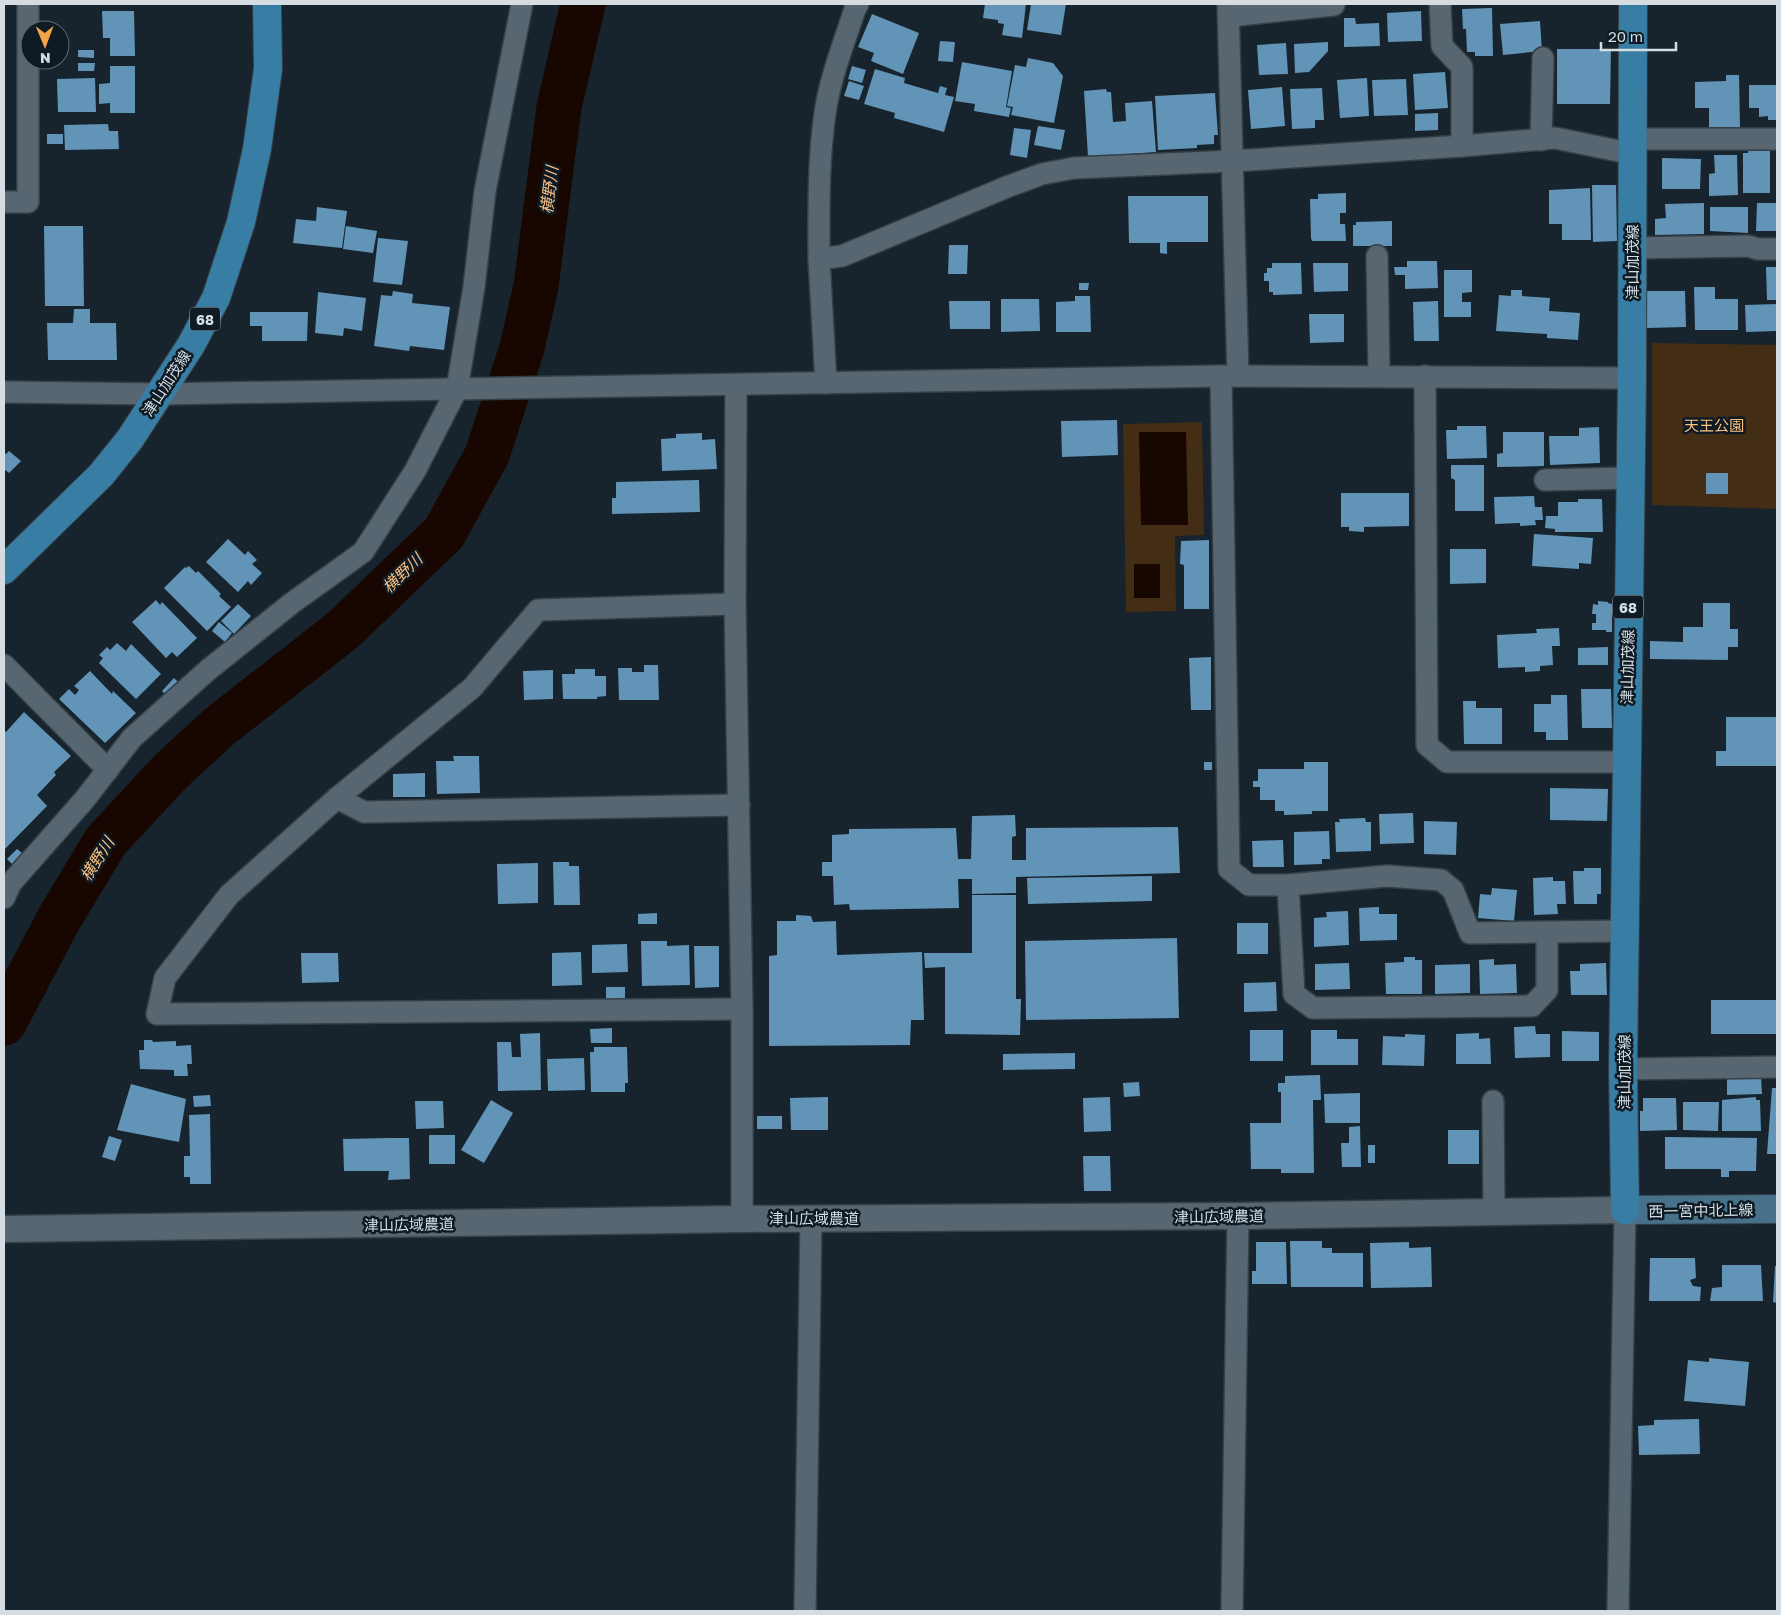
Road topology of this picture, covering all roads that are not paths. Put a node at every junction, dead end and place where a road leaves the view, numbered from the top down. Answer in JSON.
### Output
{"nodes":[{"id":1,"x":28,"y":4,"type":"edge"},
{"id":2,"x":266,"y":4,"type":"edge"},
{"id":3,"x":522,"y":4,"type":"edge"},
{"id":4,"x":858,"y":4,"type":"edge"},
{"id":5,"x":1440,"y":4,"type":"edge"},
{"id":6,"x":1633,"y":4,"type":"edge"},
{"id":7,"x":1334,"y":5,"type":"edge"},
{"id":8,"x":1229,"y":10,"type":"edge"},
{"id":9,"x":1543,"y":58,"type":"dead end"},
{"id":10,"x":1777,"y":138,"type":"edge"},
{"id":11,"x":1541,"y":140,"type":"junction"},
{"id":12,"x":1462,"y":146,"type":"junction"},
{"id":13,"x":1633,"y":146,"type":"junction"},
{"id":14,"x":1233,"y":161,"type":"junction"},
{"id":15,"x":4,"y":202,"type":"edge"},
{"id":16,"x":1631,"y":248,"type":"junction"},
{"id":17,"x":1777,"y":249,"type":"edge"},
{"id":18,"x":1377,"y":256,"type":"dead end"},
{"id":19,"x":820,"y":259,"type":"junction"},
{"id":20,"x":1230,"y":376,"type":"junction"},
{"id":21,"x":1379,"y":376,"type":"junction"},
{"id":22,"x":1425,"y":376,"type":"junction"},
{"id":23,"x":1632,"y":378,"type":"junction"},
{"id":24,"x":826,"y":383,"type":"junction"},
{"id":25,"x":736,"y":385,"type":"junction"},
{"id":26,"x":458,"y":389,"type":"junction"},
{"id":27,"x":4,"y":392,"type":"edge"},
{"id":28,"x":158,"y":394,"type":"junction"},
{"id":29,"x":1629,"y":478,"type":"junction"},
{"id":30,"x":1545,"y":480,"type":"dead end"},
{"id":31,"x":4,"y":570,"type":"edge"},
{"id":32,"x":735,"y":604,"type":"junction"},
{"id":33,"x":4,"y":664,"type":"edge"},
{"id":34,"x":1626,"y":762,"type":"junction"},
{"id":35,"x":108,"y":770,"type":"junction"},
{"id":36,"x":337,"y":798,"type":"junction"},
{"id":37,"x":739,"y":805,"type":"junction"},
{"id":38,"x":1288,"y":885,"type":"junction"},
{"id":39,"x":4,"y":898,"type":"edge"},
{"id":40,"x":1624,"y":931,"type":"junction"},
{"id":41,"x":1547,"y":932,"type":"junction"},
{"id":42,"x":742,"y":1009,"type":"junction"},
{"id":43,"x":1777,"y":1067,"type":"edge"},
{"id":44,"x":1623,"y":1069,"type":"junction"},
{"id":45,"x":1493,"y":1101,"type":"dead end"},
{"id":46,"x":1777,"y":1209,"type":"edge"},
{"id":47,"x":1625,"y":1210,"type":"junction"},
{"id":48,"x":1494,"y":1212,"type":"junction"},
{"id":49,"x":1238,"y":1216,"type":"junction"},
{"id":50,"x":811,"y":1218,"type":"junction"},
{"id":51,"x":742,"y":1219,"type":"junction"},
{"id":52,"x":4,"y":1229,"type":"edge"},
{"id":53,"x":805,"y":1611,"type":"edge"},
{"id":54,"x":1232,"y":1611,"type":"edge"},
{"id":55,"x":1618,"y":1611,"type":"edge"}],
"edges":[{"from":1,"to":15,"type":"street"},
{"from":2,"to":28,"type":"main road","name":"津山加茂線","number":"68"},
{"from":3,"to":26,"type":"street"},
{"from":4,"to":19,"type":"street"},
{"from":5,"to":12,"type":"street"},
{"from":6,"to":13,"type":"main road","name":"津山加茂線","number":"68"},
{"from":7,"to":8,"type":"street"},
{"from":8,"to":14,"type":"street"},
{"from":9,"to":11,"type":"street"},
{"from":10,"to":13,"type":"street"},
{"from":11,"to":12,"type":"street"},
{"from":11,"to":13,"type":"street"},
{"from":12,"to":14,"type":"street"},
{"from":13,"to":16,"type":"main road","name":"津山加茂線","number":"68"},
{"from":14,"to":19,"type":"street"},
{"from":14,"to":20,"type":"street"},
{"from":16,"to":17,"type":"street"},
{"from":16,"to":23,"type":"main road","name":"津山加茂線","number":"68"},
{"from":18,"to":21,"type":"street"},
{"from":19,"to":24,"type":"street"},
{"from":20,"to":21,"type":"street"},
{"from":20,"to":24,"type":"street"},
{"from":20,"to":38,"type":"street"},
{"from":21,"to":22,"type":"street"},
{"from":22,"to":23,"type":"street"},
{"from":22,"to":34,"type":"street"},
{"from":23,"to":29,"type":"main road","name":"津山加茂線","number":"68"},
{"from":24,"to":25,"type":"street"},
{"from":25,"to":26,"type":"street"},
{"from":25,"to":32,"type":"street"},
{"from":26,"to":28,"type":"street"},
{"from":26,"to":35,"type":"street"},
{"from":27,"to":28,"type":"street"},
{"from":28,"to":31,"type":"main road","name":"津山加茂線","number":"68"},
{"from":29,"to":30,"type":"street"},
{"from":29,"to":34,"type":"main road","name":"津山加茂線","number":"68"},
{"from":32,"to":36,"type":"street"},
{"from":32,"to":37,"type":"street"},
{"from":33,"to":35,"type":"street"},
{"from":34,"to":40,"type":"main road","name":"津山加茂線","number":"68"},
{"from":35,"to":39,"type":"street"},
{"from":36,"to":37,"type":"street"},
{"from":36,"to":42,"type":"street"},
{"from":37,"to":42,"type":"street"},
{"from":38,"to":41,"type":"street"},
{"from":38,"to":41,"type":"street"},
{"from":40,"to":41,"type":"street"},
{"from":40,"to":44,"type":"main road","name":"津山加茂線","number":"68"},
{"from":42,"to":51,"type":"street"},
{"from":43,"to":44,"type":"street"},
{"from":44,"to":47,"type":"main road","name":"津山加茂線","number":"68"},
{"from":45,"to":48,"type":"street"},
{"from":46,"to":47,"type":"main road","name":"西一宮中北上線"},
{"from":47,"to":48,"type":"street","name":"津山広域農道"},
{"from":47,"to":55,"type":"street"},
{"from":48,"to":49,"type":"street","name":"津山広域農道"},
{"from":49,"to":50,"type":"street","name":"津山広域農道"},
{"from":49,"to":54,"type":"street"},
{"from":50,"to":51,"type":"street","name":"津山広域農道"},
{"from":50,"to":53,"type":"street"},
{"from":51,"to":52,"type":"street","name":"津山広域農道"}]}
